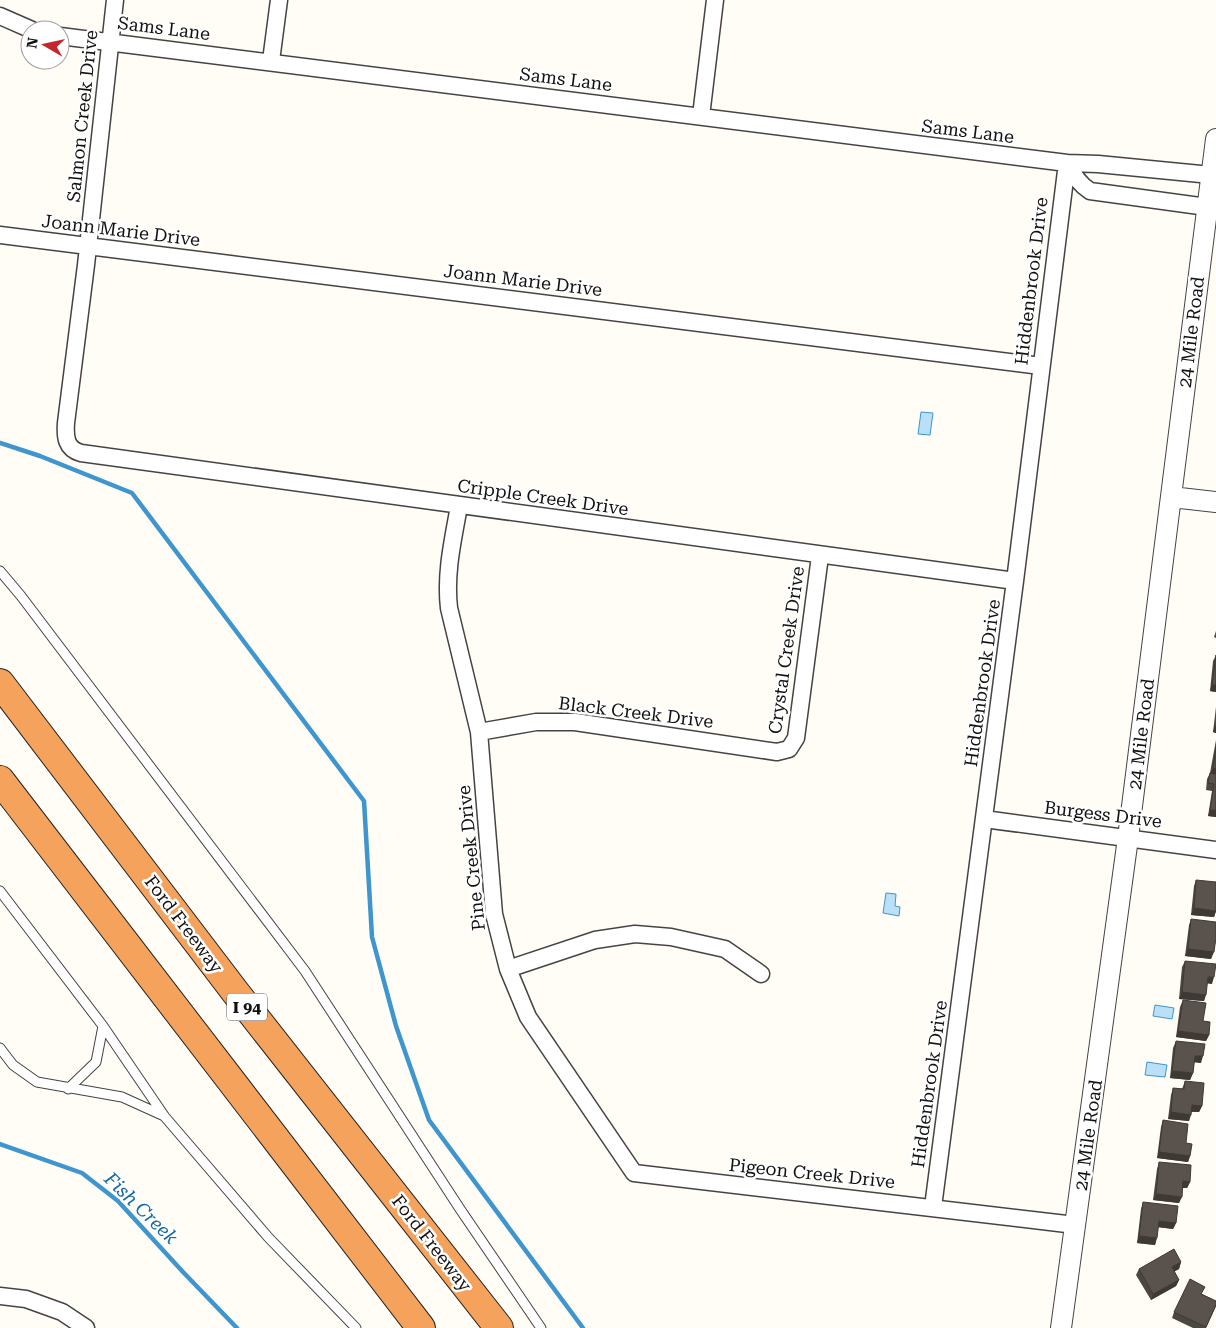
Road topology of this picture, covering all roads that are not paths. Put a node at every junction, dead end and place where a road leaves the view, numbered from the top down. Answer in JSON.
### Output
{"nodes":[{"id":1,"x":115,"y":0,"type":"edge"},
{"id":2,"x":279,"y":0,"type":"edge"},
{"id":3,"x":715,"y":0,"type":"edge"},
{"id":4,"x":0,"y":16,"type":"edge"},
{"id":5,"x":20,"y":25,"type":"edge"},
{"id":6,"x":70,"y":37,"type":"edge"},
{"id":7,"x":110,"y":42,"type":"junction"},
{"id":8,"x":272,"y":61,"type":"junction"},
{"id":9,"x":701,"y":116,"type":"junction"},
{"id":10,"x":1216,"y":139,"type":"edge"},
{"id":11,"x":1067,"y":163,"type":"junction"},
{"id":12,"x":1211,"y":175,"type":"junction"},
{"id":13,"x":1207,"y":207,"type":"junction"},
{"id":14,"x":0,"y":235,"type":"edge"},
{"id":15,"x":88,"y":246,"type":"junction"},
{"id":16,"x":1041,"y":366,"type":"junction"},
{"id":17,"x":68,"y":444,"type":"joint"},
{"id":18,"x":1171,"y":497,"type":"junction"},
{"id":19,"x":1216,"y":502,"type":"edge"},
{"id":20,"x":459,"y":506,"type":"junction"},
{"id":21,"x":820,"y":556,"type":"junction"},
{"id":22,"x":0,"y":571,"type":"edge"},
{"id":23,"x":1016,"y":581,"type":"junction"},
{"id":24,"x":0,"y":683,"type":"edge"},
{"id":25,"x":478,"y":732,"type":"junction"},
{"id":26,"x":789,"y":749,"type":"joint"},
{"id":27,"x":0,"y":780,"type":"edge"},
{"id":28,"x":984,"y":819,"type":"junction"},
{"id":29,"x":1128,"y":838,"type":"junction"},
{"id":30,"x":1216,"y":850,"type":"edge"},
{"id":31,"x":0,"y":891,"type":"edge"},
{"id":32,"x":508,"y":969,"type":"junction"},
{"id":33,"x":761,"y":974,"type":"dead end"},
{"id":34,"x":103,"y":1026,"type":"junction"},
{"id":35,"x":0,"y":1048,"type":"edge"},
{"id":36,"x":68,"y":1089,"type":"junction"},
{"id":37,"x":164,"y":1117,"type":"junction"},
{"id":38,"x":634,"y":1173,"type":"joint"},
{"id":39,"x":933,"y":1207,"type":"junction"},
{"id":40,"x":1076,"y":1225,"type":"junction"},
{"id":41,"x":0,"y":1296,"type":"edge"},
{"id":42,"x":86,"y":1328,"type":"edge"},
{"id":43,"x":356,"y":1328,"type":"edge"},
{"id":44,"x":421,"y":1328,"type":"edge"},
{"id":45,"x":499,"y":1328,"type":"edge"},
{"id":46,"x":541,"y":1328,"type":"edge"},
{"id":47,"x":1061,"y":1328,"type":"edge"}],
"edges":[{"from":1,"to":7,"type":"street","name":"Salmon Creek Drive"},
{"from":2,"to":8,"type":"street"},
{"from":3,"to":9,"type":"street"},
{"from":4,"to":5,"type":"street"},
{"from":6,"to":7,"type":"street","name":"Sams Lane"},
{"from":7,"to":8,"type":"street","name":"Sams Lane"},
{"from":7,"to":15,"type":"street","name":"Salmon Creek Drive"},
{"from":8,"to":9,"type":"street","name":"Sams Lane"},
{"from":9,"to":11,"type":"street","name":"Sams Lane"},
{"from":10,"to":12,"type":"street","name":"24 Mile Road"},
{"from":11,"to":12,"type":"street","name":"Sams Lane"},
{"from":11,"to":13,"type":"street"},
{"from":11,"to":16,"type":"street","name":"Hiddenbrook Drive"},
{"from":12,"to":13,"type":"street","name":"24 Mile Road"},
{"from":13,"to":18,"type":"street","name":"24 Mile Road"},
{"from":14,"to":15,"type":"street","name":"Joann Marie Drive"},
{"from":15,"to":16,"type":"street","name":"Joann Marie Drive"},
{"from":15,"to":17,"type":"street","name":"Salmon Creek Drive"},
{"from":16,"to":23,"type":"street","name":"Hiddenbrook Drive"},
{"from":17,"to":20,"type":"street","name":"Cripple Creek Drive"},
{"from":18,"to":19,"type":"street"},
{"from":18,"to":29,"type":"street","name":"24 Mile Road"},
{"from":20,"to":21,"type":"street","name":"Cripple Creek Drive"},
{"from":20,"to":25,"type":"street","name":"Pine Creek Drive"},
{"from":21,"to":23,"type":"street","name":"Cripple Creek Drive"},
{"from":21,"to":26,"type":"street","name":"Crystal Creek Drive"},
{"from":22,"to":46,"type":"lane"},
{"from":23,"to":28,"type":"street","name":"Hiddenbrook Drive"},
{"from":24,"to":45,"type":"highway","name":"Ford Freeway","number":"I 94"},
{"from":25,"to":26,"type":"street","name":"Black Creek Drive"},
{"from":25,"to":32,"type":"street","name":"Pine Creek Drive"},
{"from":27,"to":44,"type":"highway"},
{"from":28,"to":29,"type":"street","name":"Burgess Drive"},
{"from":28,"to":39,"type":"street","name":"Hiddenbrook Drive"},
{"from":29,"to":30,"type":"street","name":"Burgess Drive"},
{"from":29,"to":40,"type":"street","name":"24 Mile Road"},
{"from":31,"to":34,"type":"lane"},
{"from":32,"to":33,"type":"street"},
{"from":32,"to":38,"type":"street","name":"Pine Creek Drive"},
{"from":34,"to":36,"type":"lane"},
{"from":34,"to":37,"type":"lane"},
{"from":35,"to":36,"type":"lane"},
{"from":36,"to":37,"type":"lane"},
{"from":37,"to":43,"type":"lane"},
{"from":38,"to":39,"type":"street","name":"Pigeon Creek Drive"},
{"from":39,"to":40,"type":"street","name":"Pigeon Creek Drive"},
{"from":40,"to":47,"type":"street","name":"24 Mile Road"},
{"from":41,"to":42,"type":"street"}]}
